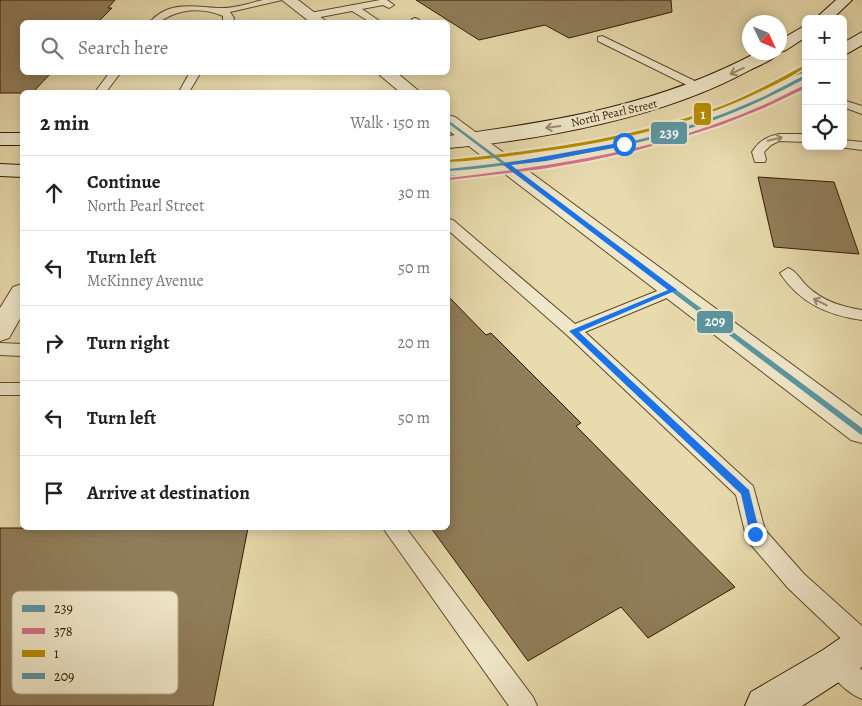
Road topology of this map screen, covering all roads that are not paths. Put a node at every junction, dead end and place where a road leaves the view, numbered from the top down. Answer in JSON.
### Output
{"nodes":[{"id":1,"x":277,"y":0,"type":"edge"},
{"id":2,"x":289,"y":0,"type":"edge"},
{"id":3,"x":845,"y":0,"type":"edge"},
{"id":4,"x":389,"y":5,"type":"dead end"},
{"id":5,"x":352,"y":7,"type":"junction"},
{"id":6,"x":221,"y":11,"type":"junction"},
{"id":7,"x":827,"y":15,"type":"edge"},
{"id":8,"x":314,"y":19,"type":"edge"},
{"id":9,"x":157,"y":20,"type":"edge"},
{"id":10,"x":228,"y":20,"type":"edge"},
{"id":11,"x":373,"y":20,"type":"edge"},
{"id":12,"x":802,"y":33,"type":"edge"},
{"id":13,"x":862,"y":36,"type":"edge"},
{"id":14,"x":602,"y":39,"type":"dead end"},
{"id":15,"x":787,"y":42,"type":"edge"},
{"id":16,"x":847,"y":48,"type":"edge"},
{"id":17,"x":755,"y":60,"type":"edge"},
{"id":18,"x":114,"y":75,"type":"edge"},
{"id":19,"x":194,"y":75,"type":"edge"},
{"id":20,"x":388,"y":75,"type":"edge"},
{"id":21,"x":802,"y":83,"type":"edge"},
{"id":22,"x":701,"y":88,"type":"junction"},
{"id":23,"x":102,"y":90,"type":"edge"},
{"id":24,"x":185,"y":90,"type":"edge"},
{"id":25,"x":408,"y":90,"type":"edge"},
{"id":26,"x":847,"y":104,"type":"edge"},
{"id":27,"x":862,"y":110,"type":"edge"},
{"id":28,"x":450,"y":122,"type":"edge"},
{"id":29,"x":471,"y":138,"type":"junction"},
{"id":30,"x":802,"y":138,"type":"edge"},
{"id":31,"x":0,"y":139,"type":"edge"},
{"id":32,"x":20,"y":139,"type":"edge"},
{"id":33,"x":450,"y":142,"type":"edge"},
{"id":34,"x":847,"y":144,"type":"edge"},
{"id":35,"x":862,"y":146,"type":"edge"},
{"id":36,"x":760,"y":159,"type":"dead end"},
{"id":37,"x":505,"y":164,"type":"junction"},
{"id":38,"x":0,"y":170,"type":"edge"},
{"id":39,"x":450,"y":170,"type":"edge"},
{"id":40,"x":20,"y":171,"type":"edge"},
{"id":41,"x":450,"y":225,"type":"edge"},
{"id":42,"x":788,"y":273,"type":"dead end"},
{"id":43,"x":673,"y":290,"type":"junction"},
{"id":44,"x":20,"y":296,"type":"edge"},
{"id":45,"x":862,"y":315,"type":"edge"},
{"id":46,"x":573,"y":331,"type":"junction"},
{"id":47,"x":0,"y":332,"type":"edge"},
{"id":48,"x":0,"y":350,"type":"edge"},
{"id":49,"x":20,"y":350,"type":"edge"},
{"id":50,"x":0,"y":389,"type":"edge"},
{"id":51,"x":20,"y":389,"type":"edge"},
{"id":52,"x":862,"y":432,"type":"edge"},
{"id":53,"x":395,"y":530,"type":"edge"},
{"id":54,"x":856,"y":659,"type":"edge"},
{"id":55,"x":524,"y":706,"type":"edge"},
{"id":56,"x":765,"y":706,"type":"edge"}],
"edges":[{"from":1,"to":6,"type":"lane"},
{"from":2,"to":8,"type":"main road"},
{"from":3,"to":7,"type":"main road"},
{"from":4,"to":5,"type":"lane"},
{"from":5,"to":8,"type":"lane"},
{"from":5,"to":11,"type":"lane"},
{"from":6,"to":9,"type":"lane"},
{"from":6,"to":10,"type":"lane"},
{"from":12,"to":15,"type":"main road"},
{"from":13,"to":16,"type":"main road"},
{"from":14,"to":22,"type":"lane"},
{"from":17,"to":22,"type":"main road","name":"North Pearl Street","one_way":true},
{"from":18,"to":23,"type":"lane"},
{"from":19,"to":24,"type":"lane"},
{"from":20,"to":25,"type":"main road"},
{"from":21,"to":37,"type":"main road"},
{"from":22,"to":29,"type":"main road","name":"North Pearl Street","one_way":true},
{"from":26,"to":27,"type":"lane"},
{"from":28,"to":29,"type":"main road"},
{"from":29,"to":33,"type":"main road","name":"North Pearl Street"},
{"from":29,"to":37,"type":"main road"},
{"from":36,"to":30,"type":"lane","one_way":true},
{"from":31,"to":32,"type":"main road"},
{"from":34,"to":35,"type":"lane"},
{"from":37,"to":39,"type":"main road"},
{"from":37,"to":43,"type":"main road"},
{"from":38,"to":40,"type":"main road"},
{"from":41,"to":46,"type":"lane"},
{"from":45,"to":42,"type":"lane","one_way":true},
{"from":43,"to":46,"type":"lane"},
{"from":43,"to":52,"type":"main road"},
{"from":44,"to":47,"type":"main road"},
{"from":46,"to":54,"type":"lane"},
{"from":48,"to":49,"type":"lane"},
{"from":50,"to":51,"type":"lane"},
{"from":53,"to":55,"type":"lane"},
{"from":54,"to":56,"type":"main road"}]}
